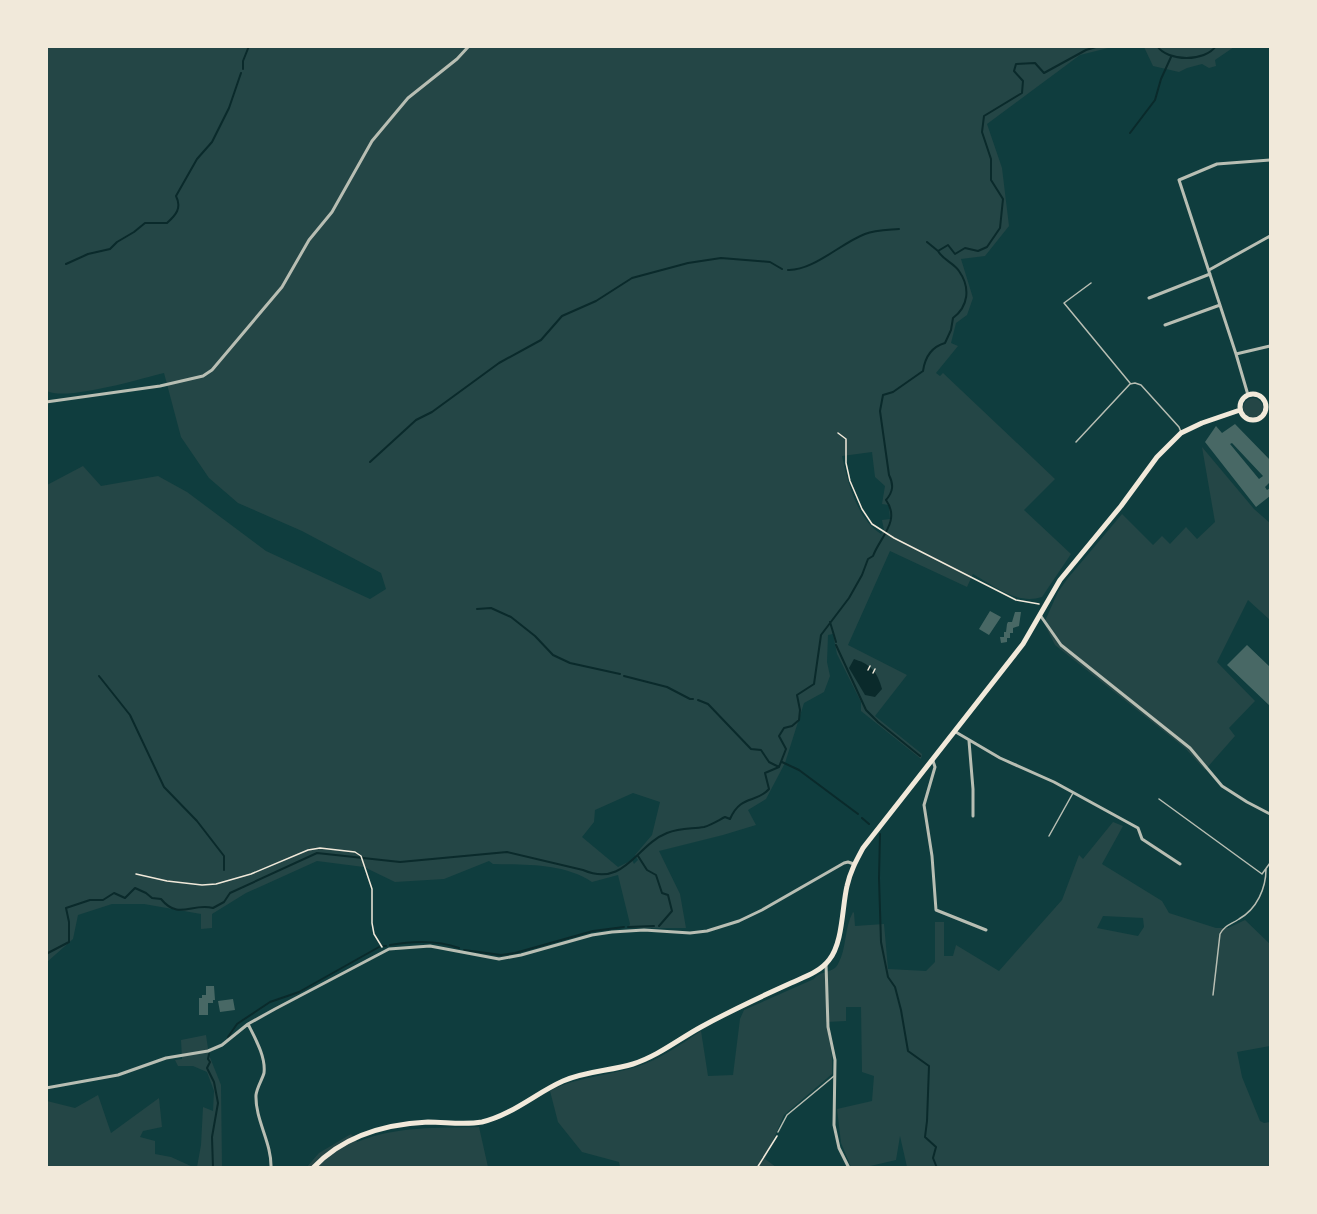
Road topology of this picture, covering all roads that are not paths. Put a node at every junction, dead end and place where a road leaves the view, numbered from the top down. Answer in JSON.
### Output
{"nodes":[{"id":1,"x":469,"y":46,"type":"edge"},
{"id":2,"x":1270,"y":160,"type":"edge"},
{"id":3,"x":1270,"y":238,"type":"edge"},
{"id":4,"x":1210,"y":272,"type":"junction"},
{"id":5,"x":1091,"y":282,"type":"dead end"},
{"id":6,"x":1149,"y":298,"type":"dead end"},
{"id":7,"x":1220,"y":304,"type":"junction"},
{"id":8,"x":1165,"y":325,"type":"dead end"},
{"id":9,"x":1270,"y":346,"type":"edge"},
{"id":10,"x":1236,"y":354,"type":"junction"},
{"id":11,"x":1130,"y":384,"type":"junction"},
{"id":12,"x":1248,"y":395,"type":"junction"},
{"id":13,"x":1268,"y":401,"type":"edge"},
{"id":14,"x":46,"y":402,"type":"edge"},
{"id":15,"x":1240,"y":410,"type":"junction"},
{"id":16,"x":1181,"y":433,"type":"junction"},
{"id":17,"x":1076,"y":441,"type":"dead end"},
{"id":18,"x":1040,"y":615,"type":"junction"},
{"id":19,"x":954,"y":731,"type":"junction"},
{"id":20,"x":969,"y":741,"type":"junction"},
{"id":21,"x":932,"y":759,"type":"junction"},
{"id":22,"x":1073,"y":792,"type":"junction"},
{"id":23,"x":1159,"y":799,"type":"dead end"},
{"id":24,"x":1270,"y":814,"type":"edge"},
{"id":25,"x":973,"y":816,"type":"dead end"},
{"id":26,"x":1049,"y":836,"type":"dead end"},
{"id":27,"x":1270,"y":863,"type":"edge"},
{"id":28,"x":854,"y":864,"type":"junction"},
{"id":29,"x":1180,"y":864,"type":"dead end"},
{"id":30,"x":1266,"y":868,"type":"junction"},
{"id":31,"x":986,"y":930,"type":"dead end"},
{"id":32,"x":826,"y":964,"type":"junction"},
{"id":33,"x":1213,"y":995,"type":"dead end"},
{"id":34,"x":248,"y":1024,"type":"junction"},
{"id":35,"x":835,"y":1076,"type":"junction"},
{"id":36,"x":46,"y":1088,"type":"edge"},
{"id":37,"x":778,"y":1132,"type":"road end"},
{"id":38,"x":271,"y":1167,"type":"edge"},
{"id":39,"x":313,"y":1167,"type":"edge"},
{"id":40,"x":849,"y":1167,"type":"edge"}],
"edges":[{"from":1,"to":14,"type":"street"},
{"from":2,"to":4,"type":"street"},
{"from":3,"to":4,"type":"street"},
{"from":4,"to":6,"type":"street"},
{"from":4,"to":7,"type":"street"},
{"from":5,"to":11,"type":"lane"},
{"from":7,"to":8,"type":"street"},
{"from":7,"to":10,"type":"street"},
{"from":9,"to":10,"type":"street"},
{"from":10,"to":12,"type":"street"},
{"from":11,"to":16,"type":"lane"},
{"from":11,"to":17,"type":"lane"},
{"from":12,"to":13,"type":"main road"},
{"from":12,"to":15,"type":"main road"},
{"from":13,"to":15,"type":"main road"},
{"from":15,"to":16,"type":"main road"},
{"from":16,"to":18,"type":"main road"},
{"from":18,"to":19,"type":"main road"},
{"from":18,"to":24,"type":"street"},
{"from":19,"to":20,"type":"street"},
{"from":19,"to":21,"type":"main road"},
{"from":20,"to":22,"type":"street"},
{"from":20,"to":25,"type":"street"},
{"from":21,"to":28,"type":"main road"},
{"from":21,"to":31,"type":"street"},
{"from":22,"to":26,"type":"lane"},
{"from":22,"to":29,"type":"street"},
{"from":23,"to":30,"type":"lane"},
{"from":27,"to":30,"type":"lane"},
{"from":28,"to":32,"type":"main road"},
{"from":28,"to":34,"type":"street"},
{"from":30,"to":33,"type":"lane"},
{"from":32,"to":35,"type":"street"},
{"from":32,"to":39,"type":"main road"},
{"from":34,"to":36,"type":"street"},
{"from":34,"to":38,"type":"street"},
{"from":35,"to":37,"type":"lane"},
{"from":35,"to":40,"type":"street"}]}
